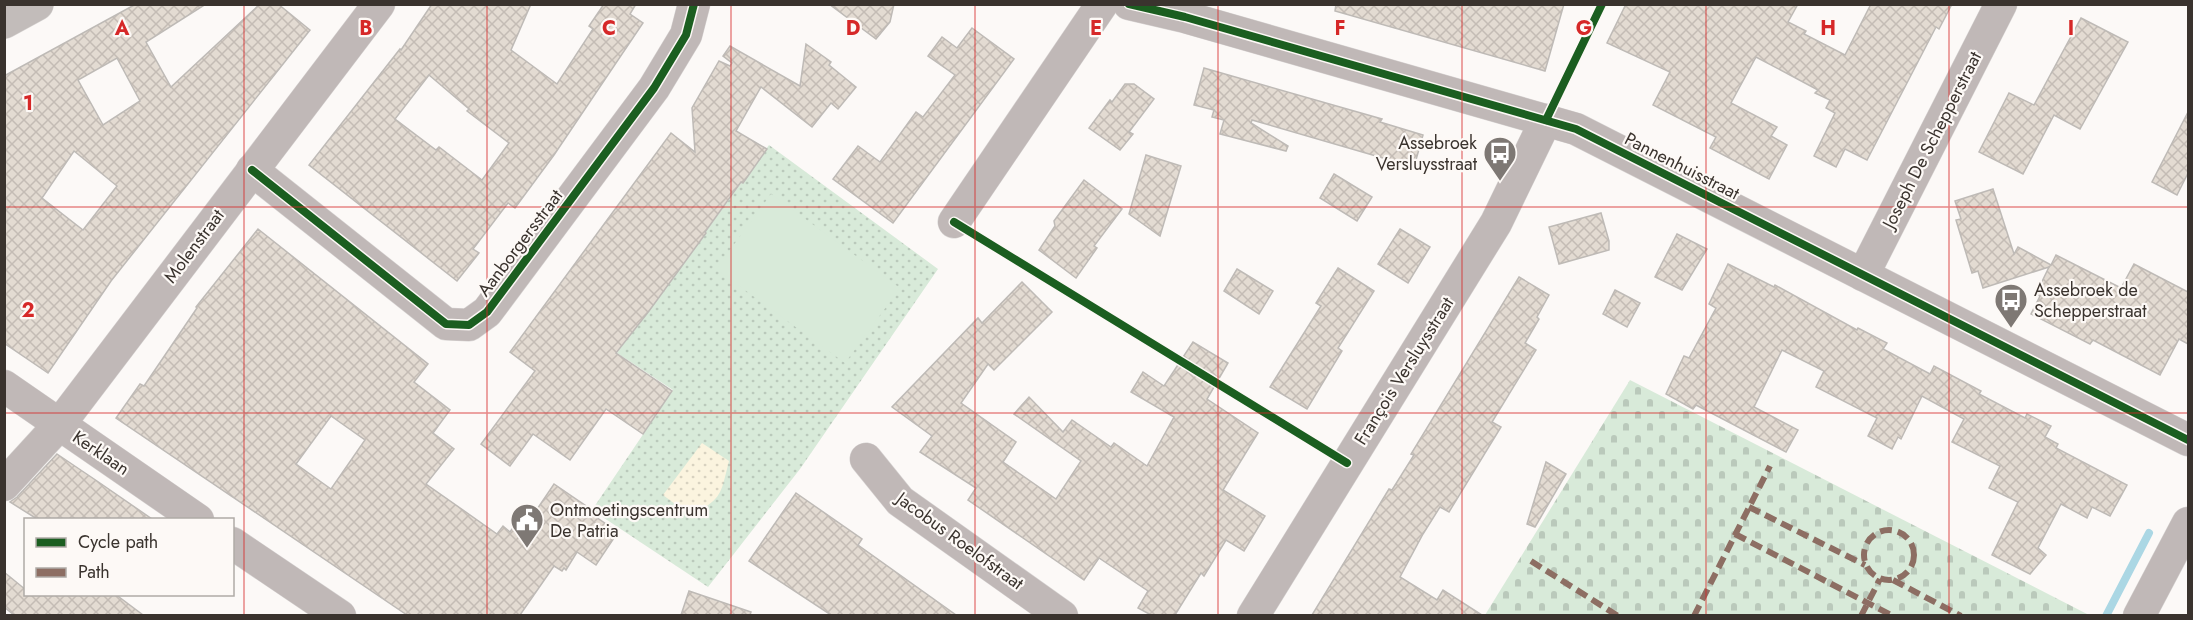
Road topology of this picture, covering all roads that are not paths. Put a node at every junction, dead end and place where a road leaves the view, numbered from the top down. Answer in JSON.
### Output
{"nodes":[{"id":1,"x":37,"y":4,"type":"edge"},
{"id":2,"x":379,"y":4,"type":"edge"},
{"id":3,"x":694,"y":4,"type":"edge"},
{"id":4,"x":1102,"y":4,"type":"edge"},
{"id":5,"x":1129,"y":4,"type":"edge"},
{"id":6,"x":2001,"y":4,"type":"edge"},
{"id":7,"x":4,"y":22,"type":"edge"},
{"id":8,"x":1546,"y":120,"type":"junction"},
{"id":9,"x":252,"y":170,"type":"junction"},
{"id":10,"x":954,"y":222,"type":"dead end"},
{"id":11,"x":1863,"y":275,"type":"junction"},
{"id":12,"x":4,"y":386,"type":"edge"},
{"id":13,"x":59,"y":425,"type":"junction"},
{"id":14,"x":2188,"y":440,"type":"edge"},
{"id":15,"x":866,"y":459,"type":"dead end"},
{"id":16,"x":4,"y":485,"type":"edge"},
{"id":17,"x":197,"y":518,"type":"edge"},
{"id":18,"x":2187,"y":530,"type":"edge"},
{"id":19,"x":234,"y":544,"type":"edge"},
{"id":20,"x":340,"y":615,"type":"edge"},
{"id":21,"x":1062,"y":615,"type":"edge"},
{"id":22,"x":1253,"y":615,"type":"edge"},
{"id":23,"x":2139,"y":615,"type":"edge"}],
"edges":[{"from":1,"to":7,"type":"main road"},
{"from":2,"to":9,"type":"street","name":"Molenstraat"},
{"from":3,"to":9,"type":"street","name":"Aanborgersstraat"},
{"from":4,"to":10,"type":"street"},
{"from":5,"to":8,"type":"street","name":"Pannenhuisstraat"},
{"from":6,"to":11,"type":"street","name":"Joseph De Schepperstraat"},
{"from":8,"to":11,"type":"street","name":"Pannenhuisstraat"},
{"from":8,"to":22,"type":"street","name":"François Versluysstraat"},
{"from":9,"to":13,"type":"street","name":"Molenstraat"},
{"from":11,"to":14,"type":"street","name":"Pannenhuisstraat"},
{"from":12,"to":13,"type":"street","name":"Kerklaan"},
{"from":13,"to":16,"type":"street","name":"Molenstraat"},
{"from":13,"to":17,"type":"street","name":"Kerklaan"},
{"from":15,"to":21,"type":"street","name":"Jacobus Roelofstraat"},
{"from":18,"to":23,"type":"street"},
{"from":19,"to":20,"type":"street"}]}
